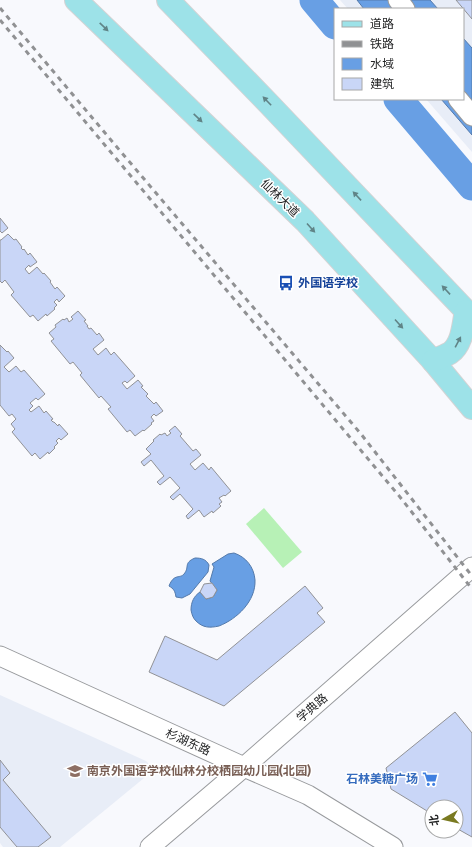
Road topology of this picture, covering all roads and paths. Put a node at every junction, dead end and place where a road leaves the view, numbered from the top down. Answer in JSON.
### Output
{"nodes":[{"id":1,"x":76,"y":0,"type":"edge"},
{"id":2,"x":168,"y":0,"type":"edge"},
{"id":3,"x":398,"y":0,"type":"edge"},
{"id":4,"x":404,"y":8,"type":"edge"},
{"id":5,"x":459,"y":100,"type":"edge"},
{"id":6,"x":472,"y":116,"type":"edge"},
{"id":7,"x":469,"y":315,"type":"edge"},
{"id":8,"x":433,"y":361,"type":"junction"},
{"id":9,"x":472,"y":408,"type":"edge"},
{"id":10,"x":472,"y":567,"type":"edge"},
{"id":11,"x":0,"y":656,"type":"edge"},
{"id":12,"x":244,"y":768,"type":"junction"},
{"id":13,"x":150,"y":847,"type":"edge"},
{"id":14,"x":393,"y":847,"type":"edge"}],
"edges":[{"from":1,"to":8,"type":"main road","name":"仙林大道","one_way":true},
{"from":7,"to":2,"type":"main road","one_way":true},
{"from":3,"to":4,"type":"street"},
{"from":5,"to":6,"type":"street"},
{"from":8,"to":7,"type":"main road","one_way":true},
{"from":8,"to":9,"type":"main road","name":"仙林大道"},
{"from":10,"to":12,"type":"street","name":"学典路"},
{"from":11,"to":12,"type":"street","name":"杉湖东路"},
{"from":12,"to":13,"type":"street","name":"学典路"},
{"from":12,"to":14,"type":"street","name":"杉湖东路"}]}
